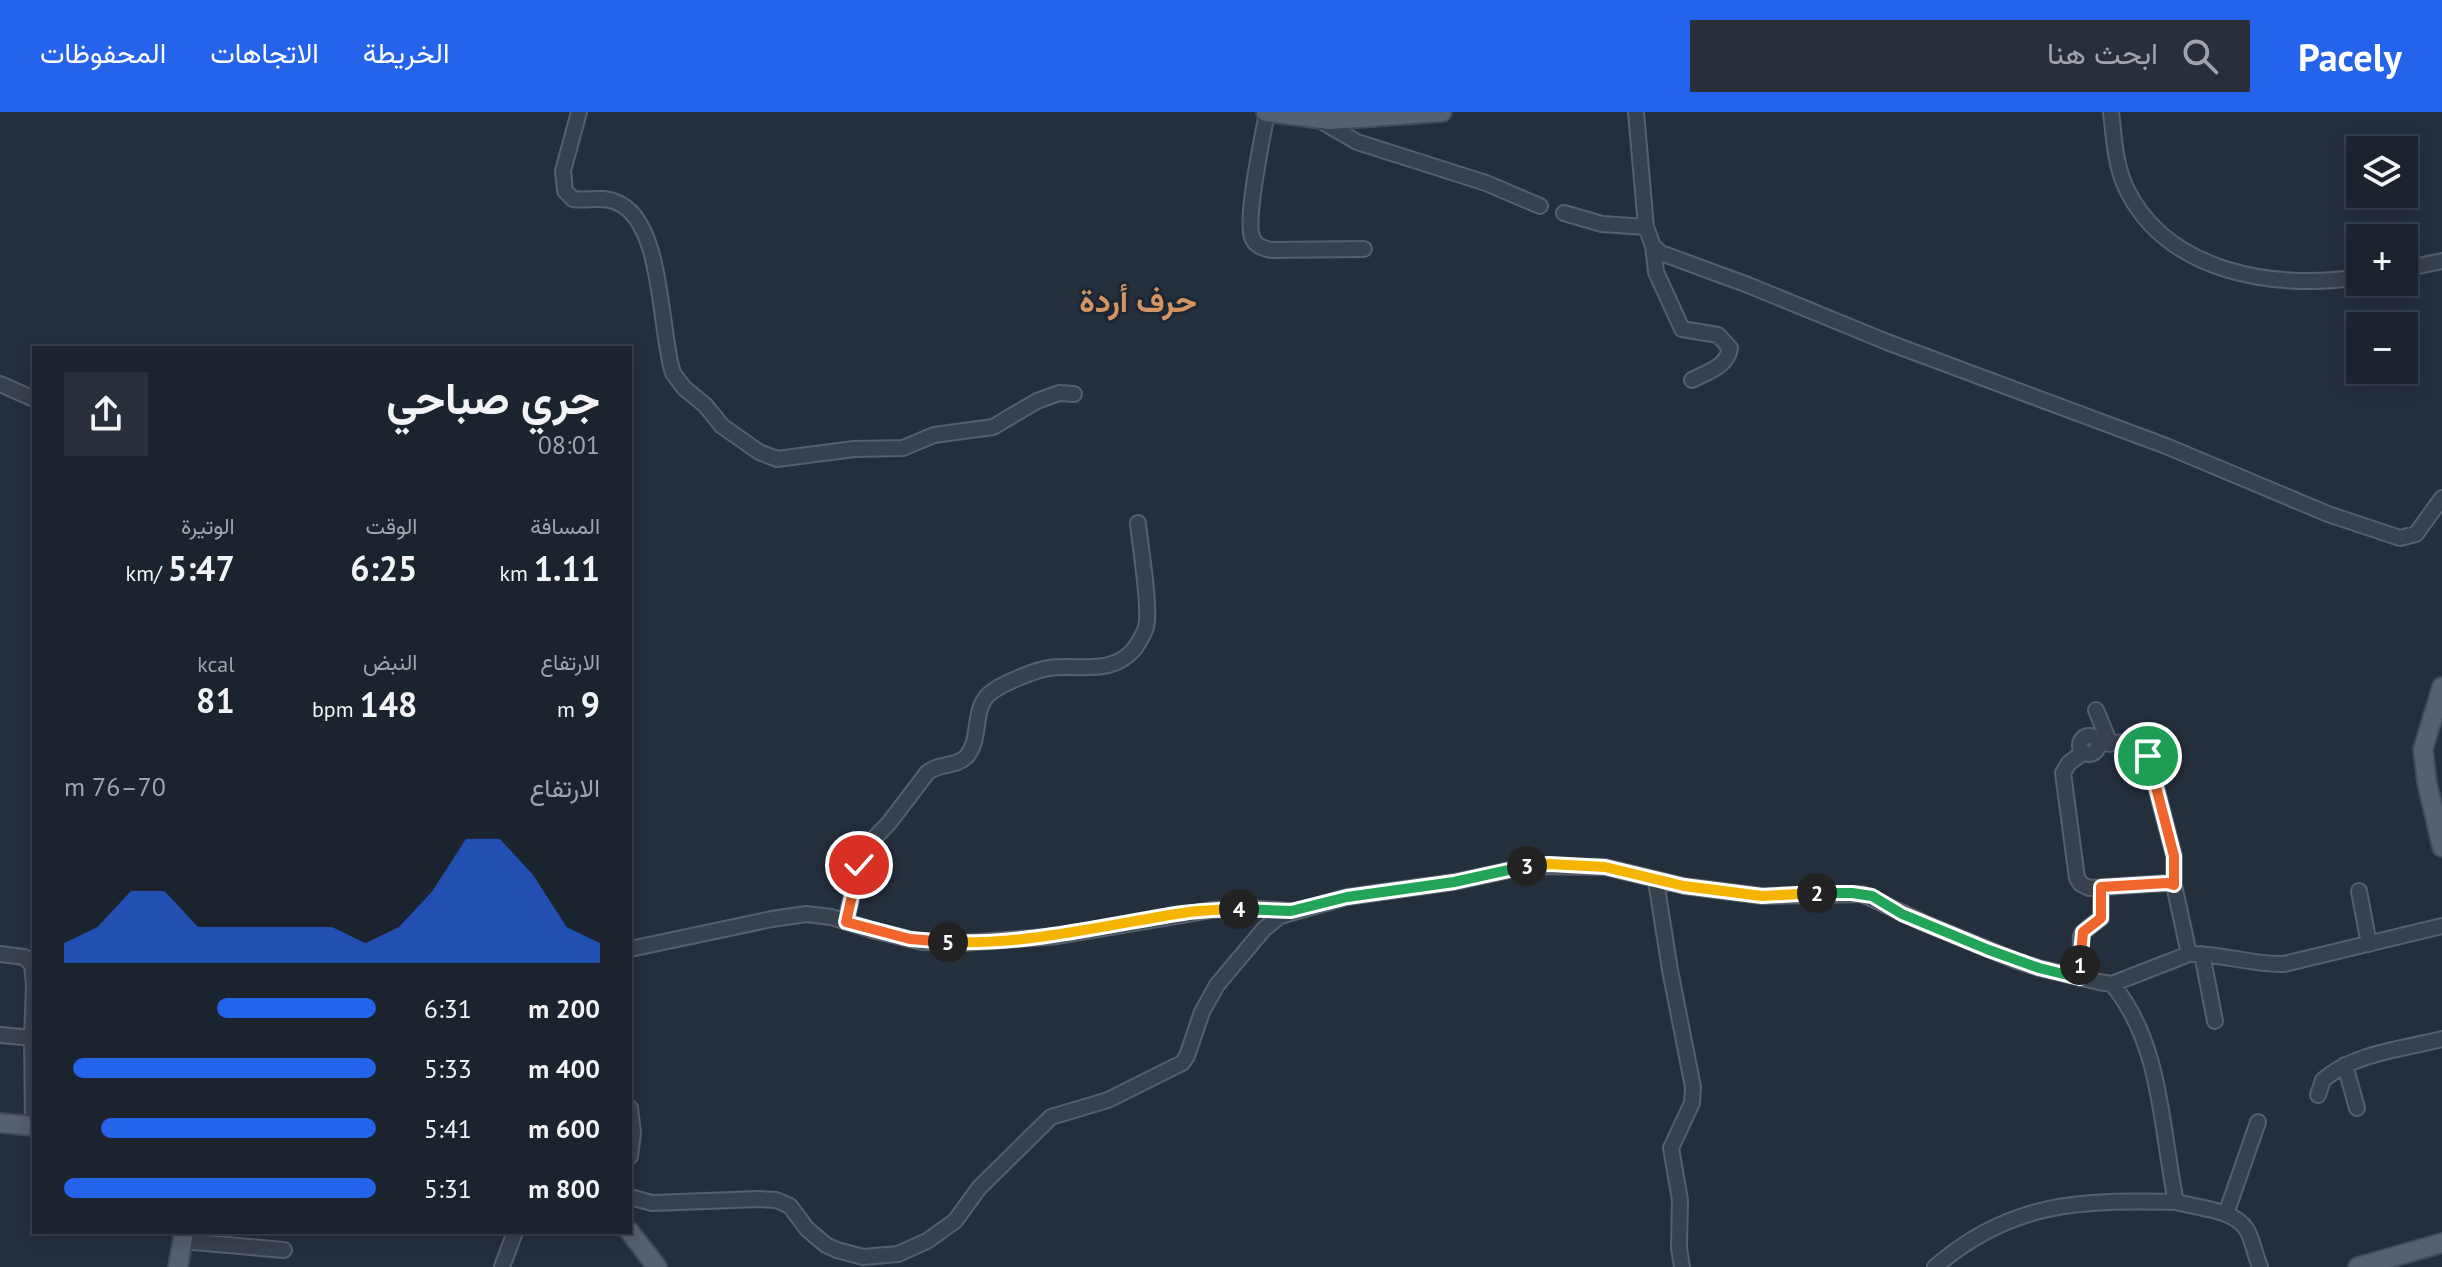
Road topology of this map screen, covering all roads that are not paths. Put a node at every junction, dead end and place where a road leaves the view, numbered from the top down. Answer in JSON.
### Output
{"nodes":[{"id":1,"x":579,"y":112,"type":"edge"},
{"id":2,"x":1266,"y":112,"type":"edge"},
{"id":3,"x":1442,"y":112,"type":"edge"},
{"id":4,"x":1636,"y":112,"type":"edge"},
{"id":5,"x":2111,"y":112,"type":"edge"},
{"id":6,"x":1317,"y":118,"type":"junction"},
{"id":7,"x":1540,"y":206,"type":"dead end"},
{"id":8,"x":1564,"y":213,"type":"dead end"},
{"id":9,"x":1646,"y":227,"type":"junction"},
{"id":10,"x":1653,"y":246,"type":"junction"},
{"id":11,"x":1364,"y":249,"type":"dead end"},
{"id":12,"x":2442,"y":261,"type":"edge"},
{"id":13,"x":2418,"y":266,"type":"edge"},
{"id":14,"x":2346,"y":279,"type":"edge"},
{"id":15,"x":1692,"y":380,"type":"dead end"},
{"id":16,"x":0,"y":384,"type":"edge"},
{"id":17,"x":1074,"y":394,"type":"dead end"},
{"id":18,"x":32,"y":398,"type":"edge"},
{"id":19,"x":2442,"y":498,"type":"edge"},
{"id":20,"x":1138,"y":523,"type":"dead end"},
{"id":21,"x":2442,"y":687,"type":"edge"},
{"id":22,"x":2096,"y":710,"type":"dead end"},
{"id":23,"x":2104,"y":744,"type":"junction"},
{"id":24,"x":2442,"y":847,"type":"edge"},
{"id":25,"x":1656,"y":881,"type":"junction"},
{"id":26,"x":2174,"y":885,"type":"junction"},
{"id":27,"x":2101,"y":887,"type":"junction"},
{"id":28,"x":2359,"y":891,"type":"dead end"},
{"id":29,"x":1291,"y":911,"type":"junction"},
{"id":30,"x":846,"y":922,"type":"junction"},
{"id":31,"x":2442,"y":926,"type":"edge"},
{"id":32,"x":2369,"y":944,"type":"junction"},
{"id":33,"x":632,"y":949,"type":"edge"},
{"id":34,"x":0,"y":954,"type":"edge"},
{"id":35,"x":2195,"y":954,"type":"junction"},
{"id":36,"x":32,"y":965,"type":"edge"},
{"id":37,"x":2080,"y":978,"type":"junction"},
{"id":38,"x":2112,"y":984,"type":"junction"},
{"id":39,"x":2215,"y":1021,"type":"dead end"},
{"id":40,"x":0,"y":1035,"type":"edge"},
{"id":41,"x":32,"y":1038,"type":"edge"},
{"id":42,"x":2442,"y":1039,"type":"edge"},
{"id":43,"x":2345,"y":1065,"type":"junction"},
{"id":44,"x":2318,"y":1095,"type":"dead end"},
{"id":45,"x":2357,"y":1108,"type":"dead end"},
{"id":46,"x":2258,"y":1122,"type":"dead end"},
{"id":47,"x":0,"y":1123,"type":"edge"},
{"id":48,"x":32,"y":1126,"type":"edge"},
{"id":49,"x":632,"y":1198,"type":"edge"},
{"id":50,"x":2176,"y":1202,"type":"junction"},
{"id":51,"x":2226,"y":1214,"type":"junction"},
{"id":52,"x":514,"y":1234,"type":"edge"},
{"id":53,"x":632,"y":1234,"type":"edge"},
{"id":54,"x":183,"y":1236,"type":"edge"},
{"id":55,"x":2442,"y":1243,"type":"edge"},
{"id":56,"x":284,"y":1250,"type":"dead end"},
{"id":57,"x":178,"y":1267,"type":"edge"},
{"id":58,"x":502,"y":1267,"type":"edge"},
{"id":59,"x":657,"y":1267,"type":"edge"},
{"id":60,"x":1682,"y":1267,"type":"edge"},
{"id":61,"x":1935,"y":1267,"type":"edge"},
{"id":62,"x":2260,"y":1267,"type":"edge"},
{"id":63,"x":2358,"y":1267,"type":"edge"}],
"edges":[{"from":1,"to":17,"type":"street"},
{"from":2,"to":6,"type":"main road"},
{"from":2,"to":11,"type":"street"},
{"from":3,"to":6,"type":"main road"},
{"from":4,"to":9,"type":"street"},
{"from":5,"to":14,"type":"street"},
{"from":6,"to":7,"type":"street"},
{"from":8,"to":9,"type":"street"},
{"from":9,"to":10,"type":"street"},
{"from":10,"to":15,"type":"street"},
{"from":10,"to":19,"type":"street"},
{"from":12,"to":13,"type":"street"},
{"from":16,"to":18,"type":"street"},
{"from":20,"to":30,"type":"street"},
{"from":21,"to":24,"type":"main road"},
{"from":22,"to":23,"type":"street"},
{"from":23,"to":26,"type":"street"},
{"from":23,"to":27,"type":"street"},
{"from":25,"to":29,"type":"street"},
{"from":25,"to":37,"type":"street"},
{"from":25,"to":60,"type":"street"},
{"from":26,"to":27,"type":"street"},
{"from":26,"to":35,"type":"street"},
{"from":27,"to":37,"type":"street"},
{"from":28,"to":32,"type":"street"},
{"from":29,"to":30,"type":"street"},
{"from":29,"to":49,"type":"street"},
{"from":30,"to":33,"type":"street"},
{"from":31,"to":32,"type":"street"},
{"from":32,"to":35,"type":"street"},
{"from":34,"to":36,"type":"street"},
{"from":35,"to":38,"type":"street"},
{"from":35,"to":39,"type":"street"},
{"from":37,"to":38,"type":"street"},
{"from":38,"to":50,"type":"street"},
{"from":40,"to":41,"type":"street"},
{"from":42,"to":43,"type":"street"},
{"from":43,"to":44,"type":"street"},
{"from":43,"to":45,"type":"street"},
{"from":46,"to":51,"type":"street"},
{"from":47,"to":48,"type":"main road"},
{"from":50,"to":51,"type":"street"},
{"from":50,"to":61,"type":"street"},
{"from":51,"to":62,"type":"street"},
{"from":52,"to":58,"type":"street"},
{"from":53,"to":59,"type":"main road"},
{"from":54,"to":56,"type":"street"},
{"from":54,"to":57,"type":"main road"},
{"from":55,"to":63,"type":"main road"}]}
